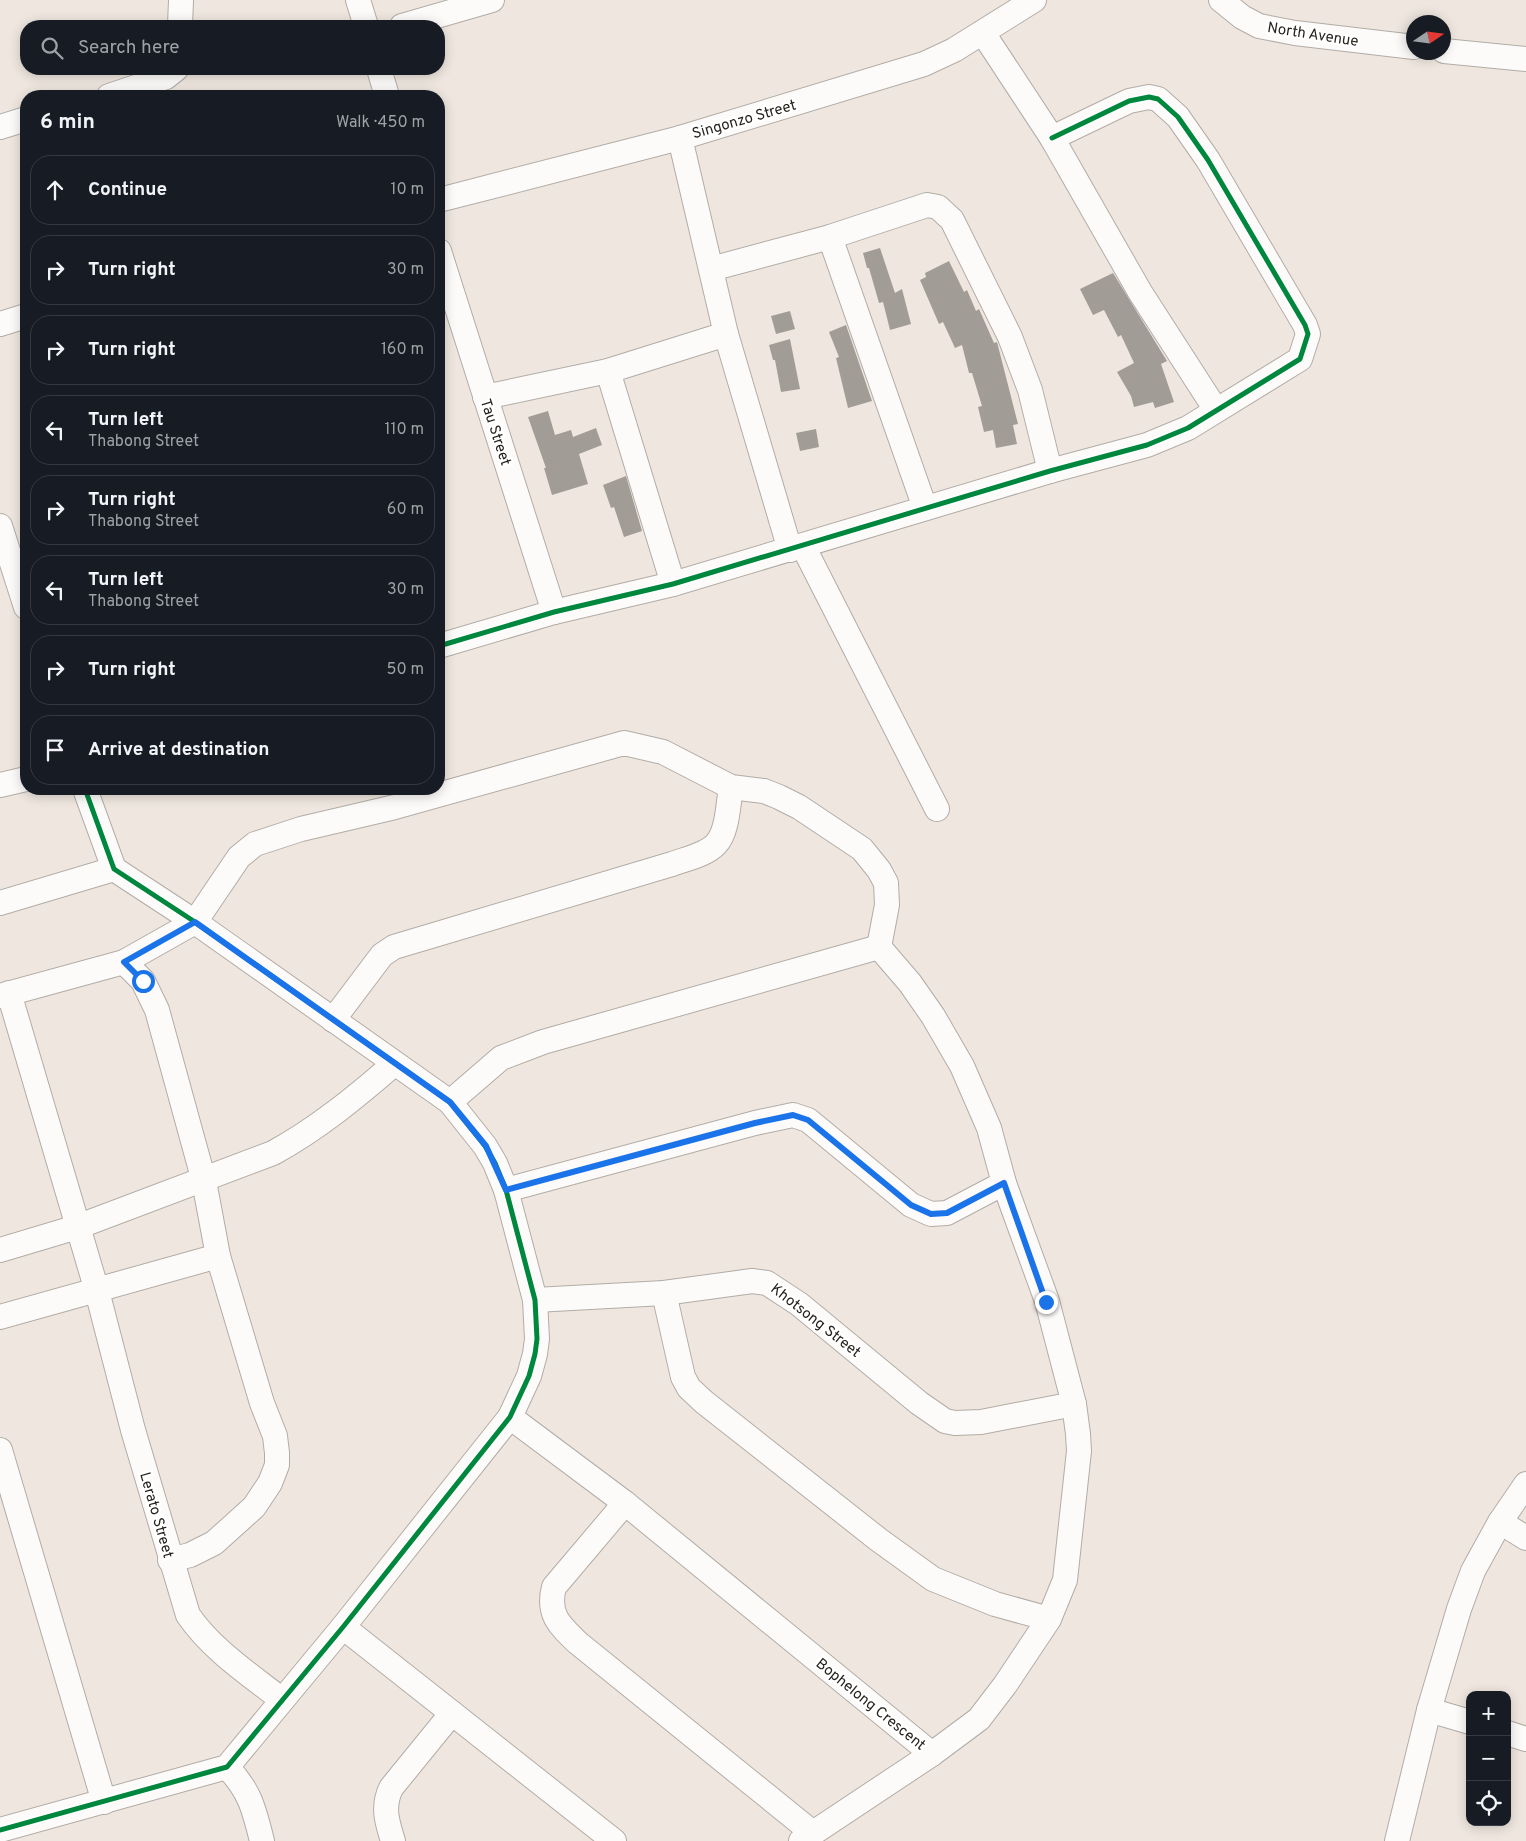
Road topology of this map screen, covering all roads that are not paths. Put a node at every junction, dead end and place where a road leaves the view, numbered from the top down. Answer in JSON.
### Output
{"nodes":[{"id":1,"x":181,"y":0,"type":"edge"},
{"id":2,"x":358,"y":0,"type":"edge"},
{"id":3,"x":492,"y":0,"type":"edge"},
{"id":4,"x":1034,"y":0,"type":"edge"},
{"id":5,"x":1221,"y":0,"type":"edge"},
{"id":6,"x":180,"y":20,"type":"edge"},
{"id":7,"x":364,"y":20,"type":"edge"},
{"id":8,"x":423,"y":20,"type":"edge"},
{"id":9,"x":984,"y":33,"type":"junction"},
{"id":10,"x":1406,"y":46,"type":"edge"},
{"id":11,"x":1451,"y":52,"type":"edge"},
{"id":12,"x":1526,"y":59,"type":"edge"},
{"id":13,"x":168,"y":75,"type":"edge"},
{"id":14,"x":381,"y":75,"type":"edge"},
{"id":15,"x":127,"y":90,"type":"edge"},
{"id":16,"x":385,"y":90,"type":"edge"},
{"id":17,"x":20,"y":122,"type":"edge"},
{"id":18,"x":0,"y":127,"type":"edge"},
{"id":19,"x":680,"y":138,"type":"junction"},
{"id":20,"x":1052,"y":138,"type":"junction"},
{"id":21,"x":445,"y":198,"type":"edge"},
{"id":22,"x":830,"y":237,"type":"junction"},
{"id":23,"x":711,"y":269,"type":"junction"},
{"id":24,"x":445,"y":271,"type":"edge"},
{"id":25,"x":20,"y":318,"type":"edge"},
{"id":26,"x":0,"y":324,"type":"edge"},
{"id":27,"x":726,"y":334,"type":"junction"},
{"id":28,"x":608,"y":371,"type":"junction"},
{"id":29,"x":485,"y":397,"type":"junction"},
{"id":30,"x":1216,"y":410,"type":"junction"},
{"id":31,"x":1050,"y":472,"type":"junction"},
{"id":32,"x":925,"y":508,"type":"junction"},
{"id":33,"x":2,"y":535,"type":"edge"},
{"id":34,"x":796,"y":548,"type":"junction"},
{"id":35,"x":673,"y":584,"type":"junction"},
{"id":36,"x":20,"y":589,"type":"edge"},
{"id":37,"x":554,"y":612,"type":"junction"},
{"id":38,"x":445,"y":644,"type":"edge"},
{"id":39,"x":20,"y":780,"type":"edge"},
{"id":40,"x":0,"y":785,"type":"edge"},
{"id":41,"x":731,"y":787,"type":"junction"},
{"id":42,"x":445,"y":793,"type":"edge"},
{"id":43,"x":87,"y":795,"type":"edge"},
{"id":44,"x":438,"y":795,"type":"edge"},
{"id":45,"x":937,"y":809,"type":"dead end"},
{"id":46,"x":114,"y":869,"type":"junction"},
{"id":47,"x":0,"y":903,"type":"edge"},
{"id":48,"x":195,"y":922,"type":"junction"},
{"id":49,"x":879,"y":947,"type":"junction"},
{"id":50,"x":124,"y":962,"type":"junction"},
{"id":51,"x":4,"y":995,"type":"edge"},
{"id":52,"x":333,"y":1020,"type":"junction"},
{"id":53,"x":394,"y":1064,"type":"junction"},
{"id":54,"x":450,"y":1102,"type":"junction"},
{"id":55,"x":204,"y":1181,"type":"junction"},
{"id":56,"x":1004,"y":1183,"type":"junction"},
{"id":57,"x":506,"y":1190,"type":"junction"},
{"id":58,"x":77,"y":1227,"type":"junction"},
{"id":59,"x":0,"y":1250,"type":"edge"},
{"id":60,"x":218,"y":1256,"type":"junction"},
{"id":61,"x":97,"y":1291,"type":"junction"},
{"id":62,"x":664,"y":1293,"type":"junction"},
{"id":63,"x":535,"y":1300,"type":"junction"},
{"id":64,"x":0,"y":1317,"type":"edge"},
{"id":65,"x":1074,"y":1404,"type":"junction"},
{"id":66,"x":510,"y":1418,"type":"junction"},
{"id":67,"x":0,"y":1450,"type":"edge"},
{"id":68,"x":1526,"y":1484,"type":"edge"},
{"id":69,"x":625,"y":1503,"type":"junction"},
{"id":70,"x":1500,"y":1522,"type":"junction"},
{"id":71,"x":1526,"y":1538,"type":"edge"},
{"id":72,"x":170,"y":1560,"type":"junction"},
{"id":73,"x":1049,"y":1619,"type":"junction"},
{"id":74,"x":343,"y":1627,"type":"junction"},
{"id":75,"x":282,"y":1700,"type":"junction"},
{"id":76,"x":1429,"y":1710,"type":"junction"},
{"id":77,"x":452,"y":1714,"type":"junction"},
{"id":78,"x":1466,"y":1721,"type":"edge"},
{"id":79,"x":1511,"y":1734,"type":"edge"},
{"id":80,"x":1526,"y":1739,"type":"edge"},
{"id":81,"x":932,"y":1754,"type":"junction"},
{"id":82,"x":226,"y":1767,"type":"junction"},
{"id":83,"x":104,"y":1802,"type":"junction"},
{"id":84,"x":0,"y":1830,"type":"edge"},
{"id":85,"x":807,"y":1837,"type":"edge"},
{"id":86,"x":262,"y":1841,"type":"edge"},
{"id":87,"x":393,"y":1841,"type":"edge"},
{"id":88,"x":614,"y":1841,"type":"edge"},
{"id":89,"x":1397,"y":1841,"type":"edge"}],
"edges":[{"from":1,"to":6,"type":"street"},
{"from":2,"to":7,"type":"street"},
{"from":3,"to":8,"type":"street"},
{"from":4,"to":9,"type":"street","name":"Singonzo Street"},
{"from":5,"to":10,"type":"street","name":"North Avenue"},
{"from":9,"to":19,"type":"street","name":"Singonzo Street"},
{"from":9,"to":20,"type":"street"},
{"from":11,"to":12,"type":"street"},
{"from":13,"to":15,"type":"street"},
{"from":14,"to":16,"type":"street"},
{"from":17,"to":18,"type":"street"},
{"from":19,"to":21,"type":"street","name":"Singonzo Street"},
{"from":19,"to":23,"type":"street"},
{"from":20,"to":30,"type":"street"},
{"from":20,"to":30,"type":"street"},
{"from":22,"to":23,"type":"street"},
{"from":22,"to":31,"type":"street"},
{"from":22,"to":32,"type":"street"},
{"from":23,"to":27,"type":"street"},
{"from":24,"to":29,"type":"street","name":"Tau Street"},
{"from":25,"to":26,"type":"street"},
{"from":27,"to":28,"type":"street"},
{"from":27,"to":34,"type":"street"},
{"from":28,"to":29,"type":"street"},
{"from":28,"to":35,"type":"street"},
{"from":29,"to":37,"type":"street","name":"Tau Street"},
{"from":30,"to":31,"type":"street"},
{"from":31,"to":32,"type":"street"},
{"from":32,"to":34,"type":"street"},
{"from":33,"to":36,"type":"street"},
{"from":34,"to":35,"type":"street"},
{"from":34,"to":45,"type":"street"},
{"from":35,"to":37,"type":"street"},
{"from":37,"to":38,"type":"street"},
{"from":39,"to":40,"type":"street"},
{"from":41,"to":42,"type":"street"},
{"from":41,"to":49,"type":"street"},
{"from":41,"to":52,"type":"street"},
{"from":43,"to":46,"type":"street"},
{"from":44,"to":48,"type":"street"},
{"from":46,"to":47,"type":"street"},
{"from":46,"to":48,"type":"street"},
{"from":48,"to":50,"type":"street"},
{"from":48,"to":52,"type":"street"},
{"from":49,"to":54,"type":"street"},
{"from":49,"to":56,"type":"street","name":"Bophelong Crescent"},
{"from":50,"to":51,"type":"street"},
{"from":50,"to":55,"type":"street"},
{"from":51,"to":58,"type":"street","name":"Lerato Street"},
{"from":52,"to":53,"type":"street"},
{"from":53,"to":54,"type":"street"},
{"from":53,"to":55,"type":"street"},
{"from":54,"to":57,"type":"street"},
{"from":55,"to":58,"type":"street"},
{"from":55,"to":60,"type":"street"},
{"from":56,"to":57,"type":"street"},
{"from":56,"to":65,"type":"street","name":"Bophelong Crescent"},
{"from":57,"to":63,"type":"street"},
{"from":58,"to":59,"type":"street"},
{"from":58,"to":61,"type":"street","name":"Lerato Street"},
{"from":60,"to":61,"type":"street"},
{"from":60,"to":72,"type":"street"},
{"from":61,"to":64,"type":"street"},
{"from":61,"to":72,"type":"street","name":"Lerato Street"},
{"from":62,"to":63,"type":"street","name":"Khotsong Street"},
{"from":62,"to":65,"type":"street","name":"Khotsong Street"},
{"from":62,"to":73,"type":"street"},
{"from":63,"to":66,"type":"street"},
{"from":65,"to":73,"type":"street","name":"Bophelong Crescent"},
{"from":66,"to":69,"type":"street","name":"Bophelong Crescent"},
{"from":66,"to":74,"type":"street"},
{"from":67,"to":83,"type":"street"},
{"from":68,"to":70,"type":"street"},
{"from":69,"to":81,"type":"street","name":"Bophelong Crescent"},
{"from":69,"to":85,"type":"street"},
{"from":70,"to":71,"type":"street"},
{"from":70,"to":76,"type":"street"},
{"from":72,"to":75,"type":"street","name":"Lerato Street"},
{"from":73,"to":81,"type":"street","name":"Bophelong Crescent"},
{"from":74,"to":75,"type":"street"},
{"from":74,"to":77,"type":"street"},
{"from":75,"to":82,"type":"street"},
{"from":76,"to":78,"type":"street"},
{"from":76,"to":89,"type":"street"},
{"from":77,"to":87,"type":"street"},
{"from":77,"to":88,"type":"street"},
{"from":79,"to":80,"type":"street"},
{"from":81,"to":85,"type":"street"},
{"from":82,"to":83,"type":"street"},
{"from":82,"to":86,"type":"street"},
{"from":83,"to":84,"type":"street"}]}
